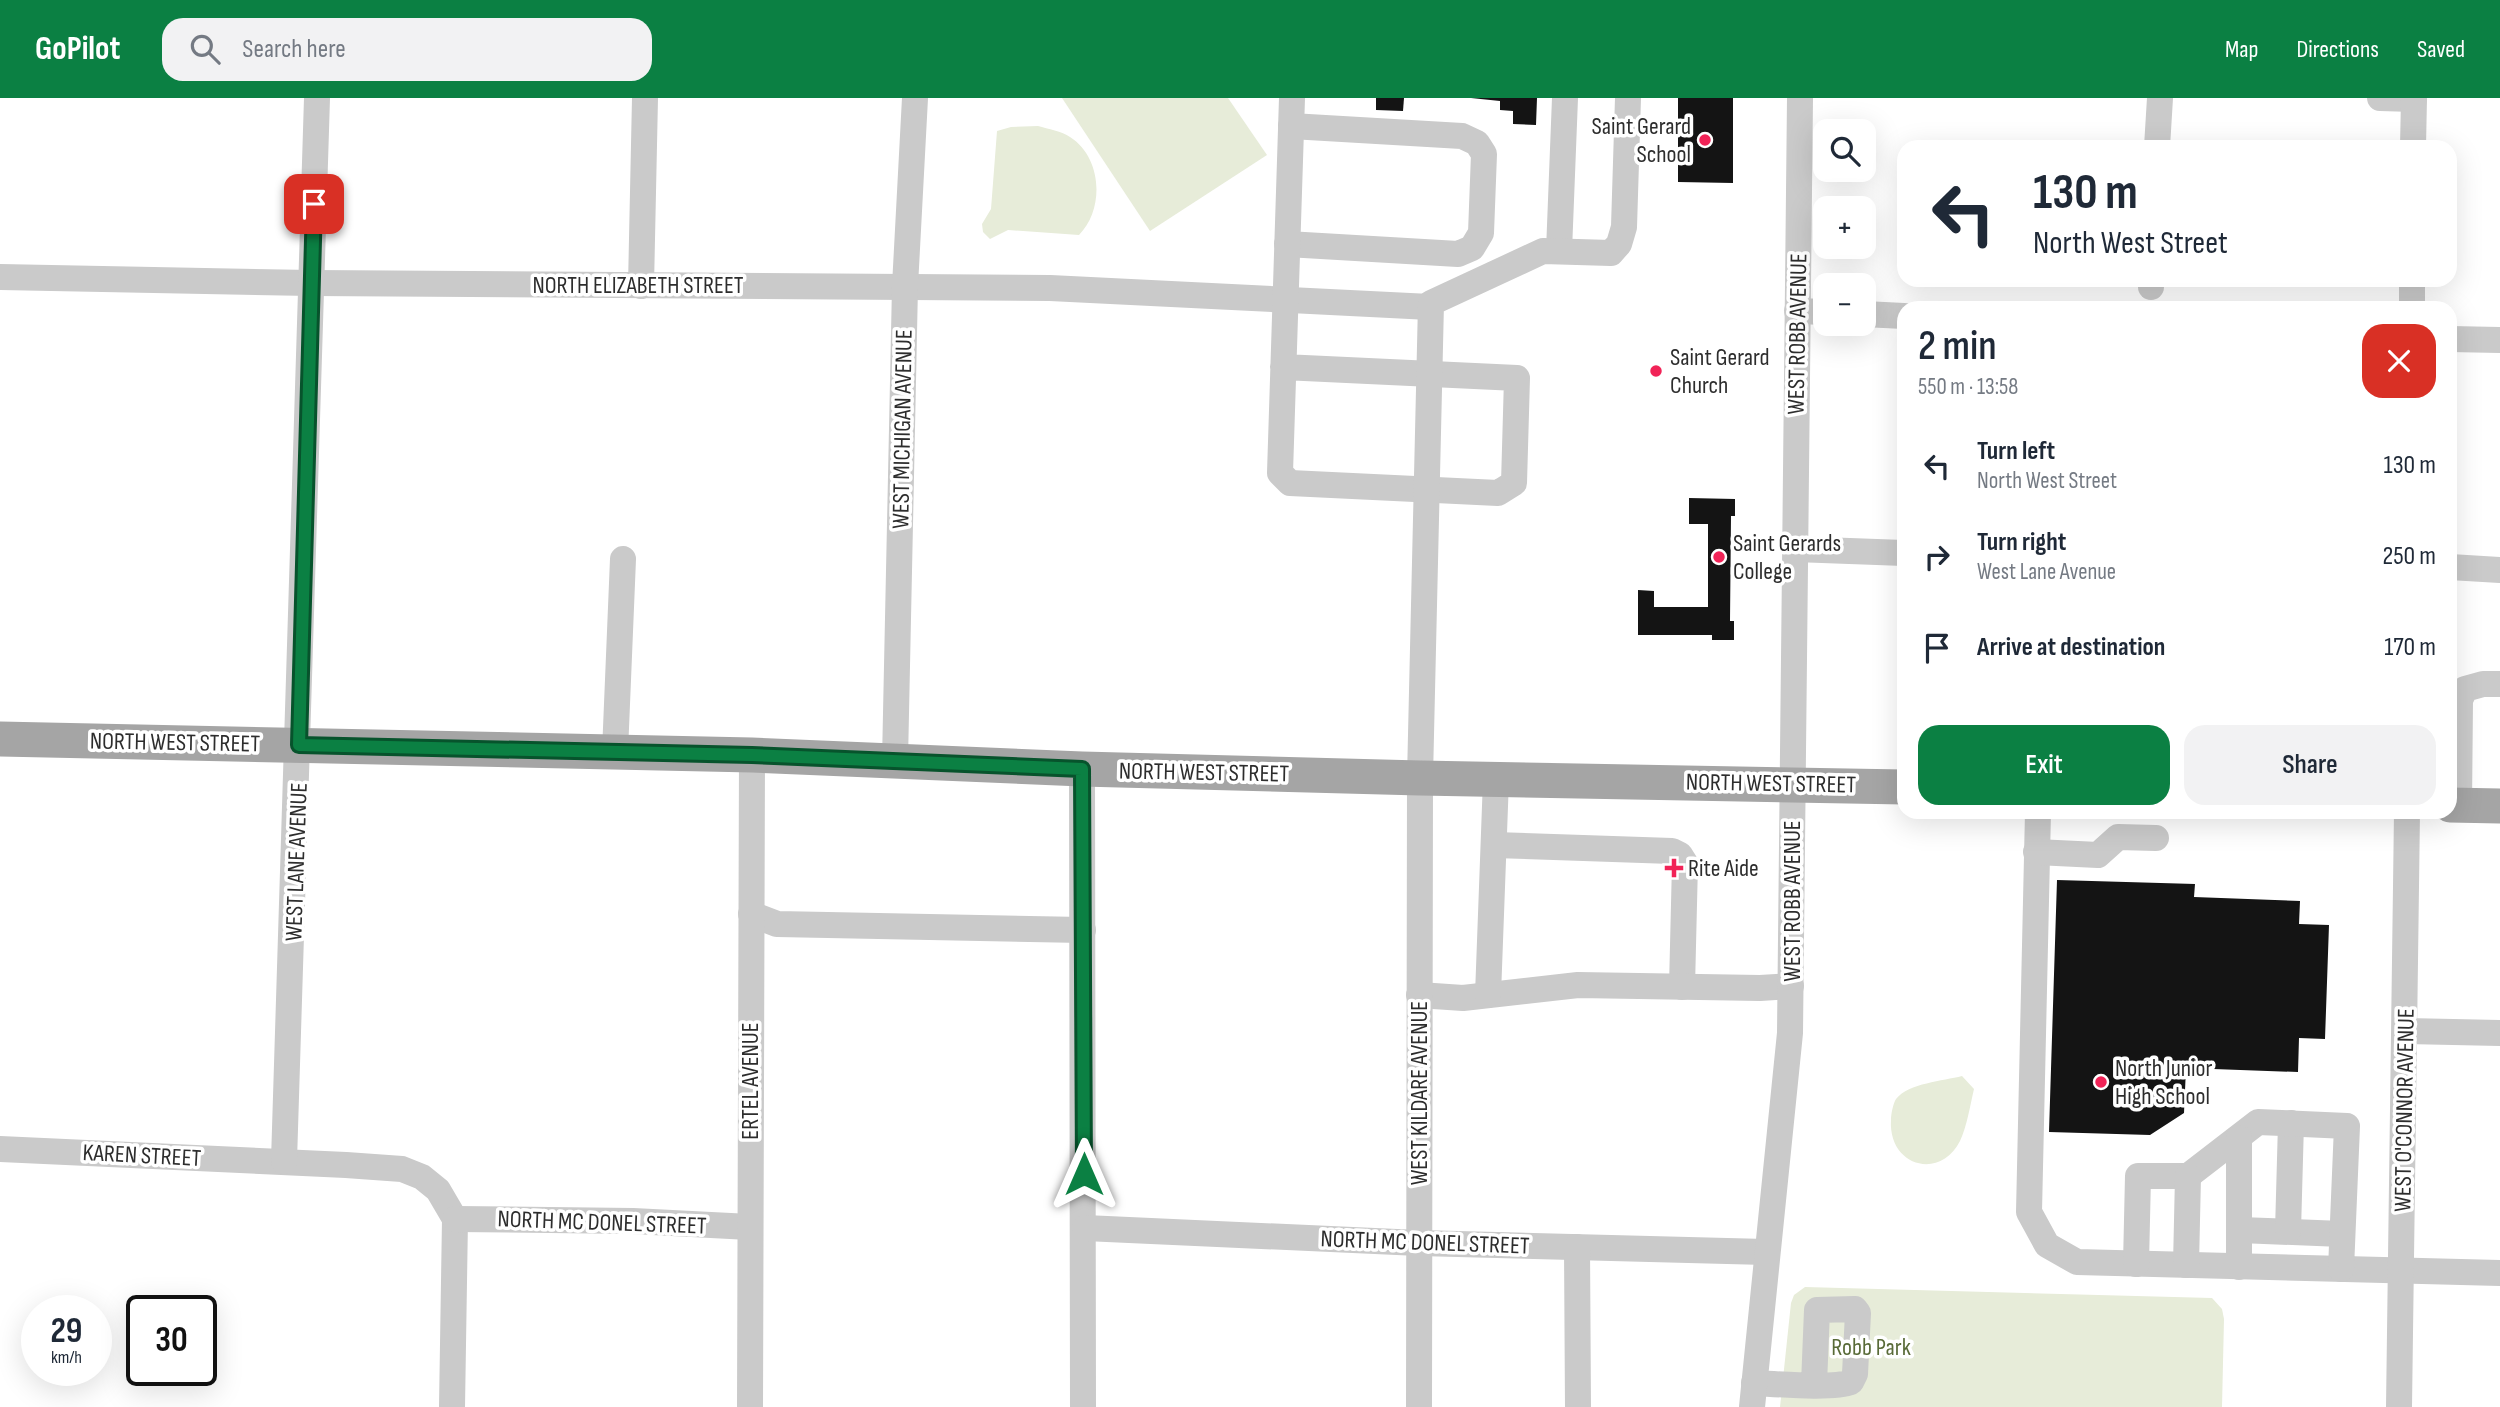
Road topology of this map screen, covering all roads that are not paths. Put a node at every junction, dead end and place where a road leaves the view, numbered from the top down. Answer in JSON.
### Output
{"nodes":[{"id":1,"x":317,"y":98,"type":"edge"},
{"id":2,"x":645,"y":98,"type":"edge"},
{"id":3,"x":915,"y":98,"type":"edge"},
{"id":4,"x":1292,"y":98,"type":"edge"},
{"id":5,"x":1566,"y":98,"type":"edge"},
{"id":6,"x":1628,"y":98,"type":"edge"},
{"id":7,"x":1800,"y":98,"type":"edge"},
{"id":8,"x":2160,"y":98,"type":"edge"},
{"id":9,"x":2380,"y":98,"type":"edge"},
{"id":10,"x":2414,"y":98,"type":"edge"},
{"id":11,"x":1291,"y":126,"type":"junction"},
{"id":12,"x":2157,"y":140,"type":"edge"},
{"id":13,"x":2413,"y":140,"type":"edge"},
{"id":14,"x":1287,"y":244,"type":"junction"},
{"id":15,"x":1559,"y":251,"type":"junction"},
{"id":16,"x":311,"y":283,"type":"junction"},
{"id":17,"x":1,"y":285,"type":"edge"},
{"id":18,"x":640,"y":286,"type":"junction"},
{"id":19,"x":905,"y":286,"type":"junction"},
{"id":20,"x":1281,"y":298,"type":"junction"},
{"id":21,"x":1430,"y":307,"type":"junction"},
{"id":22,"x":1797,"y":311,"type":"junction"},
{"id":23,"x":1813,"y":312,"type":"edge"},
{"id":24,"x":1876,"y":315,"type":"edge"},
{"id":25,"x":1897,"y":316,"type":"edge"},
{"id":26,"x":2457,"y":338,"type":"edge"},
{"id":27,"x":2500,"y":340,"type":"edge"},
{"id":28,"x":1283,"y":367,"type":"junction"},
{"id":29,"x":1429,"y":375,"type":"junction"},
{"id":30,"x":1427,"y":489,"type":"junction"},
{"id":31,"x":1795,"y":549,"type":"junction"},
{"id":32,"x":1897,"y":553,"type":"edge"},
{"id":33,"x":623,"y":559,"type":"dead end"},
{"id":34,"x":2457,"y":567,"type":"edge"},
{"id":35,"x":2500,"y":570,"type":"edge"},
{"id":36,"x":2500,"y":684,"type":"edge"},
{"id":37,"x":0,"y":739,"type":"edge"},
{"id":38,"x":299,"y":745,"type":"junction"},
{"id":39,"x":615,"y":752,"type":"junction"},
{"id":40,"x":752,"y":755,"type":"junction"},
{"id":41,"x":895,"y":761,"type":"junction"},
{"id":42,"x":2457,"y":763,"type":"edge"},
{"id":43,"x":1082,"y":769,"type":"junction"},
{"id":44,"x":1420,"y":778,"type":"junction"},
{"id":45,"x":1496,"y":779,"type":"junction"},
{"id":46,"x":1793,"y":783,"type":"junction"},
{"id":47,"x":1897,"y":786,"type":"edge"},
{"id":48,"x":2457,"y":805,"type":"edge"},
{"id":49,"x":2500,"y":806,"type":"edge"},
{"id":50,"x":2038,"y":819,"type":"edge"},
{"id":51,"x":2407,"y":819,"type":"edge"},
{"id":52,"x":2156,"y":838,"type":"dead end"},
{"id":53,"x":1494,"y":845,"type":"junction"},
{"id":54,"x":2036,"y":852,"type":"junction"},
{"id":55,"x":751,"y":914,"type":"junction"},
{"id":56,"x":1083,"y":930,"type":"junction"},
{"id":57,"x":1791,"y":986,"type":"junction"},
{"id":58,"x":1682,"y":987,"type":"junction"},
{"id":59,"x":1419,"y":995,"type":"junction"},
{"id":60,"x":1488,"y":995,"type":"junction"},
{"id":61,"x":2406,"y":1031,"type":"junction"},
{"id":62,"x":2500,"y":1033,"type":"edge"},
{"id":63,"x":2291,"y":1123,"type":"junction"},
{"id":64,"x":2239,"y":1138,"type":"junction"},
{"id":65,"x":0,"y":1149,"type":"edge"},
{"id":66,"x":285,"y":1161,"type":"junction"},
{"id":67,"x":2188,"y":1175,"type":"junction"},
{"id":68,"x":455,"y":1219,"type":"junction"},
{"id":69,"x":750,"y":1227,"type":"junction"},
{"id":70,"x":1085,"y":1228,"type":"junction"},
{"id":71,"x":2240,"y":1230,"type":"junction"},
{"id":72,"x":2288,"y":1231,"type":"junction"},
{"id":73,"x":2342,"y":1234,"type":"junction"},
{"id":74,"x":1419,"y":1243,"type":"junction"},
{"id":75,"x":1577,"y":1247,"type":"junction"},
{"id":76,"x":1766,"y":1252,"type":"junction"},
{"id":77,"x":2136,"y":1264,"type":"junction"},
{"id":78,"x":2186,"y":1265,"type":"junction"},
{"id":79,"x":2239,"y":1267,"type":"junction"},
{"id":80,"x":2341,"y":1269,"type":"junction"},
{"id":81,"x":2400,"y":1270,"type":"junction"},
{"id":82,"x":2500,"y":1273,"type":"edge"},
{"id":83,"x":1814,"y":1384,"type":"dead end"},
{"id":84,"x":1753,"y":1395,"type":"edge"},
{"id":85,"x":452,"y":1407,"type":"edge"},
{"id":86,"x":750,"y":1407,"type":"edge"},
{"id":87,"x":1083,"y":1407,"type":"edge"},
{"id":88,"x":1419,"y":1407,"type":"edge"},
{"id":89,"x":1578,"y":1407,"type":"edge"},
{"id":90,"x":2399,"y":1407,"type":"edge"}],
"edges":[{"from":1,"to":16,"type":"street","name":"WEST LANE AVENUE"},
{"from":2,"to":18,"type":"street"},
{"from":3,"to":19,"type":"street","name":"WEST MICHIGAN AVENUE"},
{"from":4,"to":11,"type":"street"},
{"from":5,"to":15,"type":"street"},
{"from":6,"to":15,"type":"street"},
{"from":7,"to":22,"type":"street","name":"WEST ROBB AVENUE"},
{"from":8,"to":12,"type":"street"},
{"from":9,"to":10,"type":"street"},
{"from":10,"to":13,"type":"street"},
{"from":11,"to":14,"type":"street"},
{"from":11,"to":14,"type":"street"},
{"from":14,"to":20,"type":"street"},
{"from":15,"to":21,"type":"street"},
{"from":16,"to":17,"type":"street","name":"NORTH ELIZABETH STREET"},
{"from":16,"to":18,"type":"street","name":"NORTH ELIZABETH STREET"},
{"from":16,"to":38,"type":"street","name":"WEST LANE AVENUE"},
{"from":18,"to":19,"type":"street","name":"NORTH ELIZABETH STREET"},
{"from":19,"to":20,"type":"street","name":"NORTH ELIZABETH STREET"},
{"from":19,"to":41,"type":"street","name":"WEST MICHIGAN AVENUE"},
{"from":20,"to":21,"type":"street","name":"NORTH ELIZABETH STREET"},
{"from":20,"to":28,"type":"street"},
{"from":21,"to":29,"type":"street","name":"WEST KILDARE AVENUE"},
{"from":22,"to":23,"type":"street"},
{"from":22,"to":31,"type":"street","name":"WEST ROBB AVENUE"},
{"from":24,"to":25,"type":"street"},
{"from":26,"to":27,"type":"street"},
{"from":28,"to":29,"type":"street"},
{"from":28,"to":30,"type":"street"},
{"from":29,"to":30,"type":"street","name":"WEST KILDARE AVENUE"},
{"from":29,"to":30,"type":"street"},
{"from":30,"to":44,"type":"street","name":"WEST KILDARE AVENUE"},
{"from":31,"to":32,"type":"street"},
{"from":31,"to":46,"type":"street","name":"WEST ROBB AVENUE"},
{"from":33,"to":39,"type":"street"},
{"from":34,"to":35,"type":"street"},
{"from":36,"to":42,"type":"street"},
{"from":37,"to":38,"type":"main road","name":"NORTH WEST STREET"},
{"from":38,"to":39,"type":"main road","name":"NORTH WEST STREET"},
{"from":38,"to":66,"type":"street","name":"WEST LANE AVENUE"},
{"from":39,"to":40,"type":"main road","name":"NORTH WEST STREET"},
{"from":40,"to":41,"type":"main road","name":"NORTH WEST STREET"},
{"from":40,"to":55,"type":"street","name":"ERTEL AVENUE"},
{"from":41,"to":43,"type":"main road","name":"NORTH WEST STREET"},
{"from":43,"to":44,"type":"main road","name":"NORTH WEST STREET"},
{"from":43,"to":56,"type":"street"},
{"from":44,"to":45,"type":"main road","name":"NORTH WEST STREET"},
{"from":44,"to":59,"type":"street","name":"WEST KILDARE AVENUE"},
{"from":45,"to":46,"type":"main road","name":"NORTH WEST STREET"},
{"from":45,"to":53,"type":"street"},
{"from":46,"to":47,"type":"main road","name":"NORTH WEST STREET"},
{"from":46,"to":57,"type":"street","name":"WEST ROBB AVENUE"},
{"from":48,"to":49,"type":"main road"},
{"from":50,"to":54,"type":"street"},
{"from":51,"to":61,"type":"street","name":"WEST O'CONNOR AVENUE"},
{"from":52,"to":54,"type":"street"},
{"from":53,"to":58,"type":"street"},
{"from":53,"to":60,"type":"street"},
{"from":54,"to":77,"type":"street"},
{"from":55,"to":56,"type":"street"},
{"from":55,"to":69,"type":"street","name":"ERTEL AVENUE"},
{"from":56,"to":70,"type":"street"},
{"from":57,"to":58,"type":"street"},
{"from":57,"to":76,"type":"street","name":"WEST ROBB AVENUE"},
{"from":58,"to":60,"type":"street"},
{"from":59,"to":60,"type":"street"},
{"from":59,"to":74,"type":"street","name":"WEST KILDARE AVENUE"},
{"from":61,"to":62,"type":"street"},
{"from":61,"to":81,"type":"street","name":"WEST O'CONNOR AVENUE"},
{"from":63,"to":64,"type":"street"},
{"from":63,"to":72,"type":"street"},
{"from":63,"to":73,"type":"street"},
{"from":64,"to":67,"type":"street"},
{"from":64,"to":71,"type":"street"},
{"from":65,"to":66,"type":"street","name":"KAREN STREET"},
{"from":66,"to":68,"type":"street"},
{"from":67,"to":77,"type":"street"},
{"from":67,"to":78,"type":"street"},
{"from":68,"to":69,"type":"street","name":"NORTH MC DONEL STREET"},
{"from":68,"to":85,"type":"street"},
{"from":69,"to":86,"type":"street","name":"ERTEL AVENUE"},
{"from":70,"to":74,"type":"street","name":"NORTH MC DONEL STREET"},
{"from":70,"to":87,"type":"street"},
{"from":71,"to":72,"type":"street"},
{"from":71,"to":79,"type":"street"},
{"from":72,"to":73,"type":"street"},
{"from":73,"to":80,"type":"street"},
{"from":74,"to":75,"type":"street","name":"NORTH MC DONEL STREET"},
{"from":74,"to":88,"type":"street","name":"WEST KILDARE AVENUE"},
{"from":75,"to":76,"type":"street","name":"NORTH MC DONEL STREET"},
{"from":75,"to":89,"type":"street"},
{"from":76,"to":84,"type":"street","name":"WEST ROBB AVENUE"},
{"from":77,"to":78,"type":"street"},
{"from":78,"to":79,"type":"street"},
{"from":79,"to":80,"type":"street"},
{"from":80,"to":81,"type":"street"},
{"from":81,"to":82,"type":"street"},
{"from":81,"to":90,"type":"street","name":"WEST O'CONNOR AVENUE"},
{"from":83,"to":84,"type":"street"}]}
